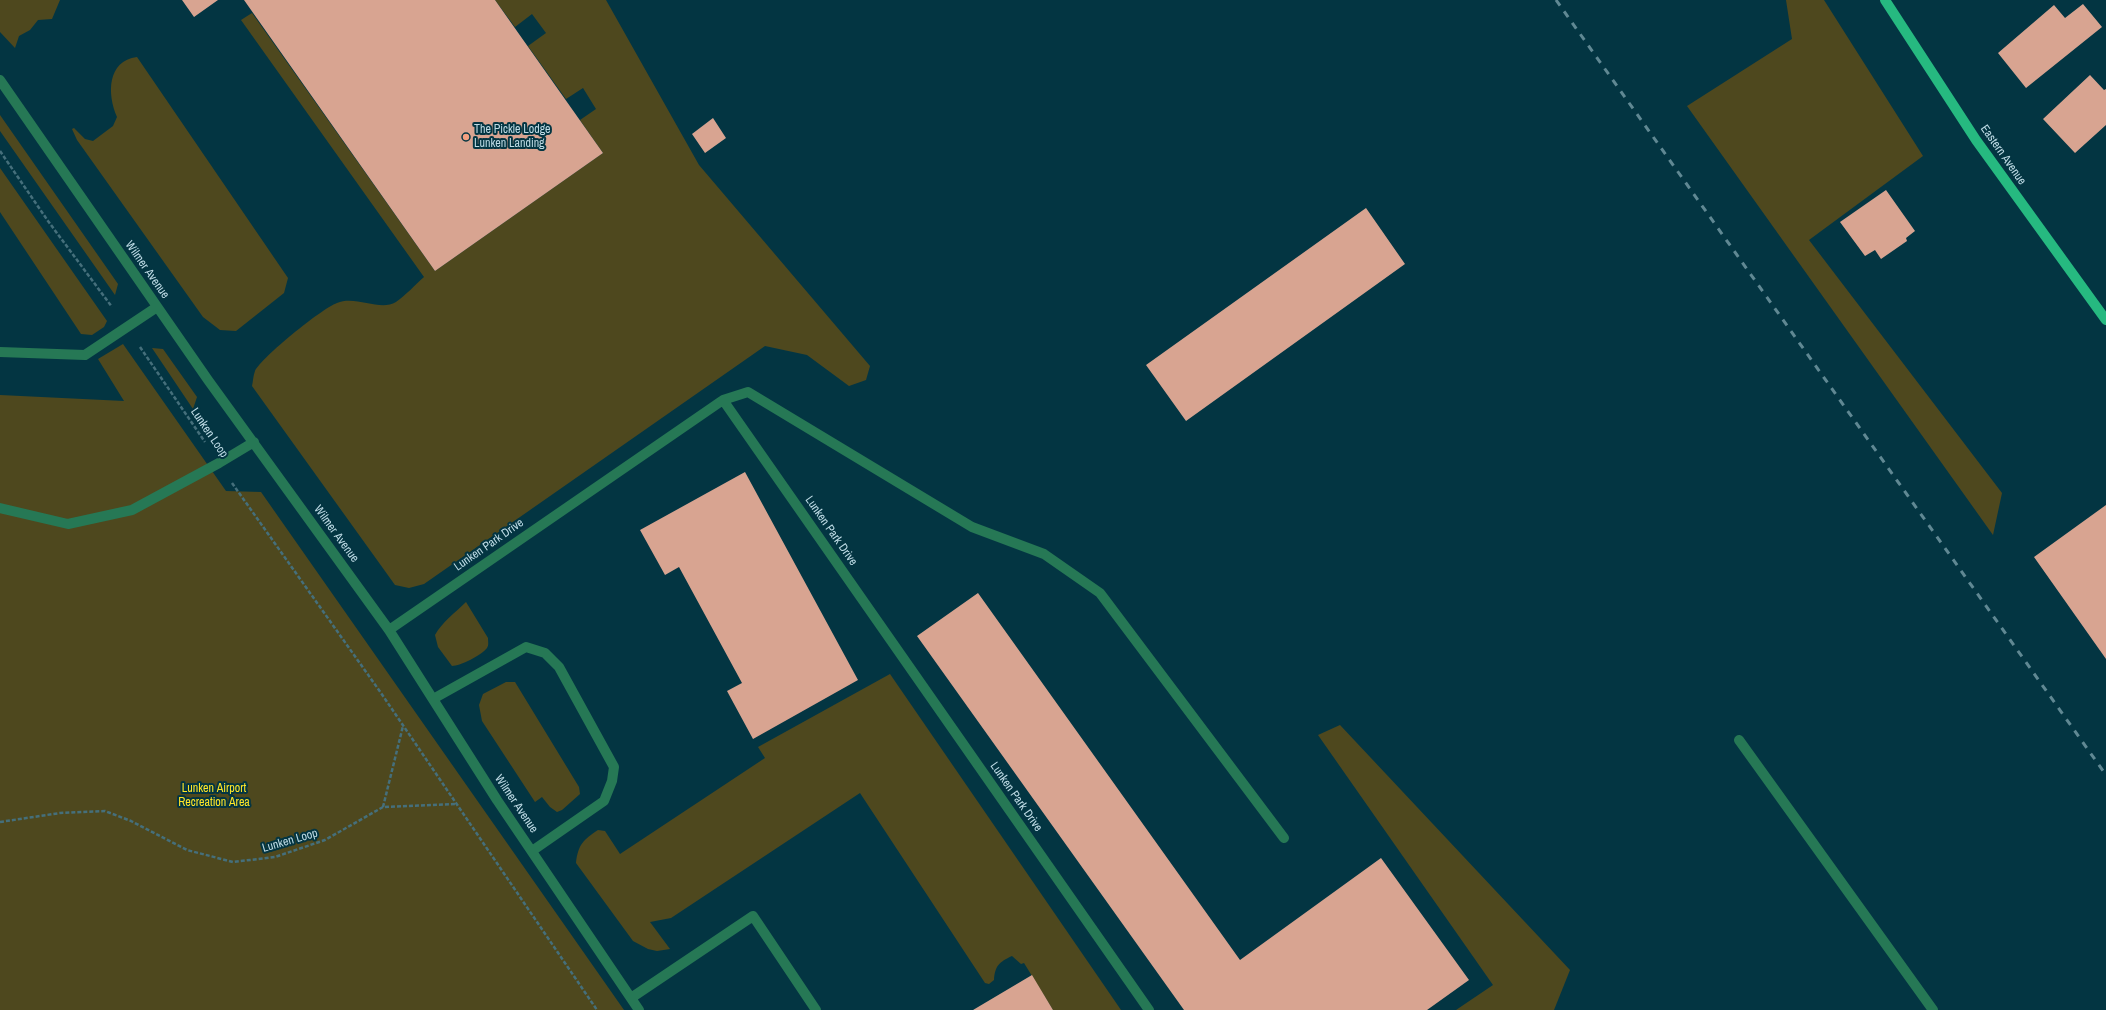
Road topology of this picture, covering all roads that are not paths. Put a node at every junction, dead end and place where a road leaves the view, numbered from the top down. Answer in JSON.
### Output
{"nodes":[{"id":1,"x":1884,"y":0,"type":"edge"},
{"id":2,"x":0,"y":80,"type":"edge"},
{"id":3,"x":157,"y":307,"type":"junction"},
{"id":4,"x":2106,"y":320,"type":"edge"},
{"id":5,"x":0,"y":352,"type":"edge"},
{"id":6,"x":723,"y":400,"type":"junction"},
{"id":7,"x":254,"y":442,"type":"junction"},
{"id":8,"x":0,"y":508,"type":"edge"},
{"id":9,"x":389,"y":630,"type":"junction"},
{"id":10,"x":433,"y":699,"type":"junction"},
{"id":11,"x":1739,"y":740,"type":"dead end"},
{"id":12,"x":1284,"y":838,"type":"dead end"},
{"id":13,"x":532,"y":851,"type":"junction"},
{"id":14,"x":631,"y":998,"type":"junction"},
{"id":15,"x":639,"y":1010,"type":"edge"},
{"id":16,"x":816,"y":1010,"type":"edge"},
{"id":17,"x":1149,"y":1010,"type":"edge"},
{"id":18,"x":1933,"y":1010,"type":"edge"}],
"edges":[{"from":1,"to":4,"type":"main road","name":"Eastern Avenue"},
{"from":2,"to":3,"type":"street","name":"Wilmer Avenue"},
{"from":3,"to":5,"type":"street"},
{"from":3,"to":7,"type":"street","name":"Wilmer Avenue"},
{"from":6,"to":9,"type":"street","name":"Lunken Park Drive"},
{"from":6,"to":12,"type":"street"},
{"from":6,"to":17,"type":"street","name":"Lunken Park Drive"},
{"from":7,"to":8,"type":"street"},
{"from":7,"to":9,"type":"street","name":"Wilmer Avenue"},
{"from":9,"to":10,"type":"street","name":"Wilmer Avenue"},
{"from":10,"to":13,"type":"street","name":"Wilmer Avenue"},
{"from":10,"to":13,"type":"street"},
{"from":11,"to":18,"type":"street"},
{"from":13,"to":14,"type":"street","name":"Wilmer Avenue"},
{"from":14,"to":15,"type":"street","name":"Wilmer Avenue"},
{"from":14,"to":16,"type":"street"}]}
